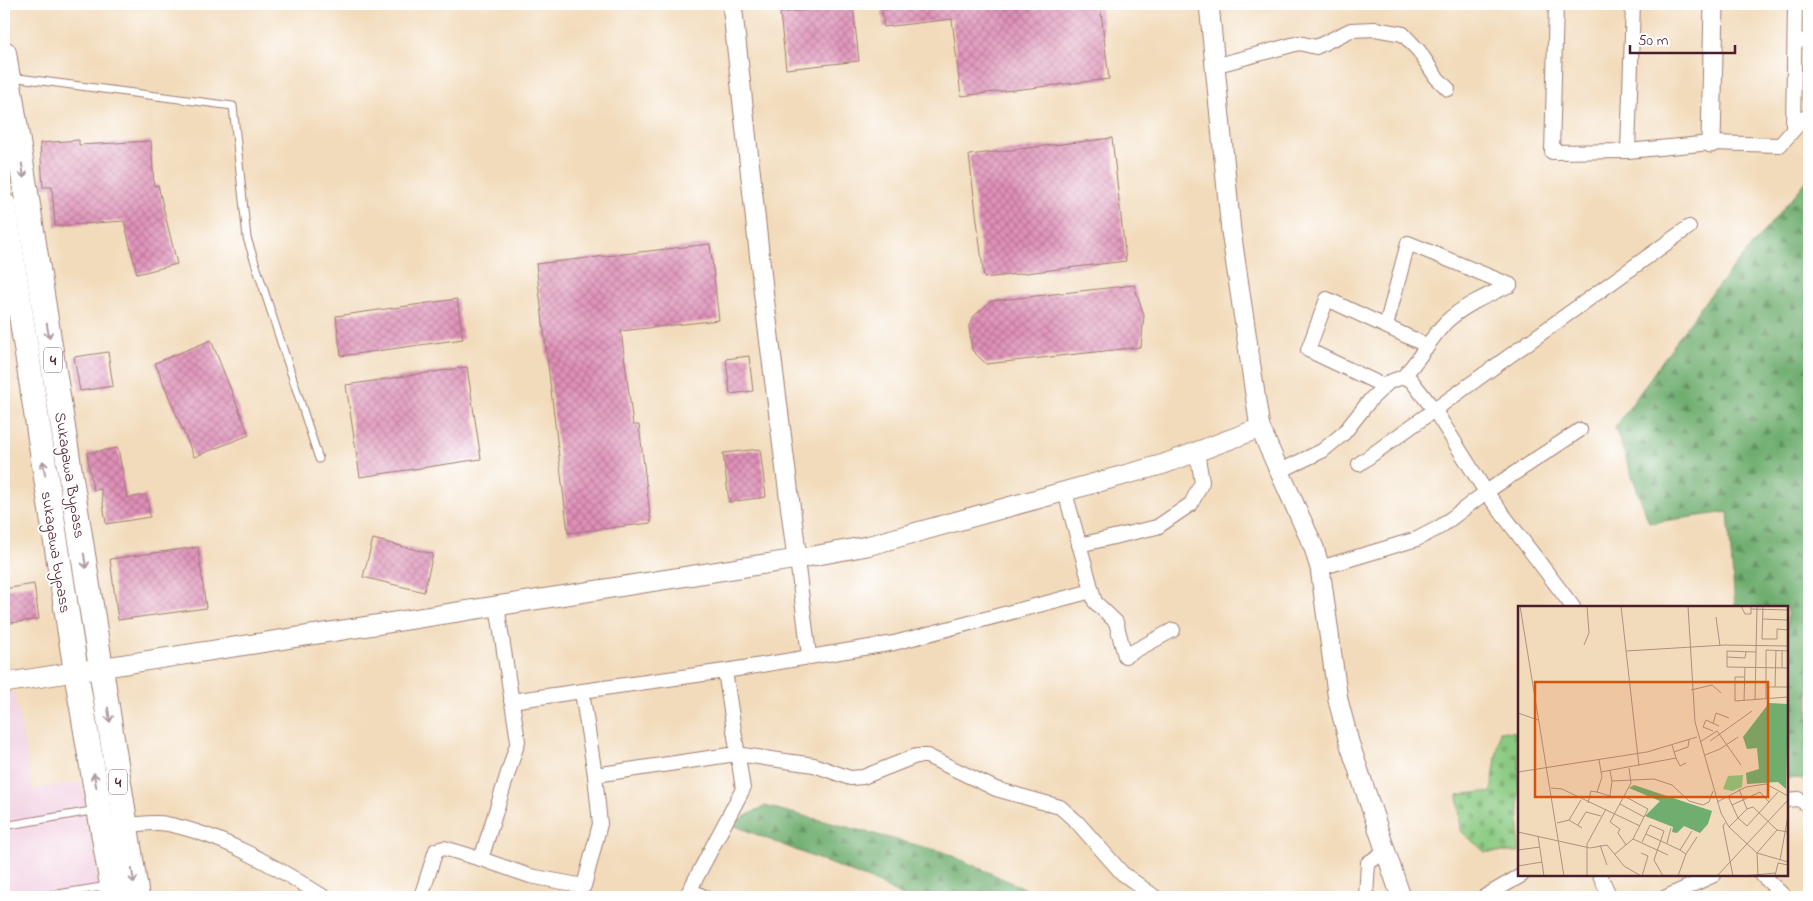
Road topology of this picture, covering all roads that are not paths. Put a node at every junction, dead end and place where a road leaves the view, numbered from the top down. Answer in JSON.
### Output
{"nodes":[{"id":1,"x":732,"y":4,"type":"edge"},
{"id":2,"x":1209,"y":4,"type":"edge"},
{"id":3,"x":1556,"y":4,"type":"edge"},
{"id":4,"x":1633,"y":4,"type":"edge"},
{"id":5,"x":1714,"y":4,"type":"edge"},
{"id":6,"x":1795,"y":4,"type":"edge"},
{"id":7,"x":1802,"y":40,"type":"edge"},
{"id":8,"x":4,"y":53,"type":"edge"},
{"id":9,"x":1214,"y":66,"type":"junction"},
{"id":10,"x":8,"y":77,"type":"junction"},
{"id":11,"x":1448,"y":89,"type":"dead end"},
{"id":12,"x":1809,"y":118,"type":"edge"},
{"id":13,"x":1793,"y":130,"type":"junction"},
{"id":14,"x":1711,"y":143,"type":"junction"},
{"id":15,"x":1628,"y":151,"type":"junction"},
{"id":16,"x":4,"y":205,"type":"edge"},
{"id":17,"x":1689,"y":227,"type":"dead end"},
{"id":18,"x":11,"y":297,"type":"edge"},
{"id":19,"x":1386,"y":326,"type":"junction"},
{"id":20,"x":1428,"y":346,"type":"junction"},
{"id":21,"x":1403,"y":377,"type":"junction"},
{"id":22,"x":1384,"y":386,"type":"junction"},
{"id":23,"x":1435,"y":411,"type":"junction"},
{"id":24,"x":1260,"y":428,"type":"junction"},
{"id":25,"x":1580,"y":430,"type":"dead end"},
{"id":26,"x":1197,"y":452,"type":"junction"},
{"id":27,"x":319,"y":459,"type":"dead end"},
{"id":28,"x":1359,"y":464,"type":"dead end"},
{"id":29,"x":1280,"y":471,"type":"junction"},
{"id":30,"x":1065,"y":492,"type":"junction"},
{"id":31,"x":1486,"y":492,"type":"junction"},
{"id":32,"x":1079,"y":545,"type":"junction"},
{"id":33,"x":797,"y":559,"type":"junction"},
{"id":34,"x":1320,"y":568,"type":"junction"},
{"id":35,"x":1092,"y":591,"type":"junction"},
{"id":36,"x":497,"y":606,"type":"junction"},
{"id":37,"x":1572,"y":606,"type":"edge"},
{"id":38,"x":1173,"y":630,"type":"dead end"},
{"id":39,"x":809,"y":656,"type":"junction"},
{"id":40,"x":102,"y":667,"type":"junction"},
{"id":41,"x":725,"y":671,"type":"junction"},
{"id":42,"x":76,"y":672,"type":"junction"},
{"id":43,"x":4,"y":683,"type":"edge"},
{"id":44,"x":582,"y":692,"type":"junction"},
{"id":45,"x":511,"y":701,"type":"junction"},
{"id":46,"x":736,"y":754,"type":"junction"},
{"id":47,"x":595,"y":775,"type":"junction"},
{"id":48,"x":1788,"y":800,"type":"edge"},
{"id":49,"x":1809,"y":805,"type":"edge"},
{"id":50,"x":100,"y":810,"type":"junction"},
{"id":51,"x":124,"y":825,"type":"junction"},
{"id":52,"x":4,"y":826,"type":"edge"},
{"id":53,"x":1386,"y":851,"type":"junction"},
{"id":54,"x":481,"y":859,"type":"junction"},
{"id":55,"x":1521,"y":876,"type":"edge"},
{"id":56,"x":1600,"y":876,"type":"edge"},
{"id":57,"x":1712,"y":876,"type":"edge"},
{"id":58,"x":1763,"y":876,"type":"edge"},
{"id":59,"x":113,"y":892,"type":"edge"},
{"id":60,"x":1505,"y":892,"type":"edge"},
{"id":61,"x":688,"y":894,"type":"edge"},
{"id":62,"x":39,"y":897,"type":"edge"},
{"id":63,"x":136,"y":897,"type":"edge"},
{"id":64,"x":324,"y":897,"type":"edge"},
{"id":65,"x":421,"y":897,"type":"edge"},
{"id":66,"x":704,"y":897,"type":"edge"},
{"id":67,"x":1155,"y":897,"type":"edge"},
{"id":68,"x":1366,"y":897,"type":"edge"},
{"id":69,"x":1401,"y":897,"type":"edge"},
{"id":70,"x":1484,"y":897,"type":"edge"},
{"id":71,"x":1610,"y":897,"type":"edge"},
{"id":72,"x":1666,"y":897,"type":"edge"},
{"id":73,"x":1785,"y":897,"type":"edge"}],
"edges":[{"from":1,"to":33,"type":"street"},
{"from":2,"to":9,"type":"street"},
{"from":3,"to":15,"type":"street"},
{"from":4,"to":15,"type":"street"},
{"from":5,"to":14,"type":"street"},
{"from":6,"to":7,"type":"street"},
{"from":7,"to":13,"type":"street"},
{"from":8,"to":10,"type":"highway","name":"Sukagawa Bypass","number":"4"},
{"from":9,"to":11,"type":"street"},
{"from":9,"to":24,"type":"street"},
{"from":10,"to":27,"type":"lane"},
{"from":10,"to":40,"type":"highway","name":"Sukagawa Bypass","number":"4","one_way":true},
{"from":12,"to":13,"type":"street"},
{"from":13,"to":14,"type":"street"},
{"from":14,"to":15,"type":"street"},
{"from":16,"to":18,"type":"highway","name":"sukagawa bypass","number":"4"},
{"from":17,"to":23,"type":"street"},
{"from":42,"to":18,"type":"highway","name":"sukagawa bypass","number":"4","one_way":true},
{"from":19,"to":20,"type":"street"},
{"from":19,"to":20,"type":"street"},
{"from":19,"to":22,"type":"street"},
{"from":20,"to":21,"type":"street"},
{"from":21,"to":22,"type":"street"},
{"from":21,"to":23,"type":"street"},
{"from":22,"to":29,"type":"street"},
{"from":23,"to":28,"type":"street"},
{"from":23,"to":31,"type":"street"},
{"from":24,"to":26,"type":"street"},
{"from":24,"to":29,"type":"street"},
{"from":25,"to":31,"type":"street"},
{"from":26,"to":30,"type":"street"},
{"from":26,"to":32,"type":"street"},
{"from":29,"to":34,"type":"street"},
{"from":30,"to":32,"type":"street"},
{"from":30,"to":33,"type":"street"},
{"from":31,"to":34,"type":"street"},
{"from":31,"to":37,"type":"street"},
{"from":32,"to":35,"type":"street"},
{"from":33,"to":36,"type":"street"},
{"from":33,"to":39,"type":"street"},
{"from":34,"to":53,"type":"street"},
{"from":35,"to":38,"type":"street"},
{"from":35,"to":39,"type":"street"},
{"from":36,"to":40,"type":"street"},
{"from":36,"to":45,"type":"street"},
{"from":39,"to":41,"type":"street"},
{"from":40,"to":42,"type":"street"},
{"from":40,"to":51,"type":"highway","name":"Sukagawa Bypass","number":"4","one_way":true},
{"from":41,"to":44,"type":"street"},
{"from":41,"to":46,"type":"street"},
{"from":42,"to":43,"type":"street"},
{"from":50,"to":42,"type":"highway","name":"sukagawa bypass","number":"4","one_way":true},
{"from":44,"to":45,"type":"street"},
{"from":44,"to":47,"type":"street"},
{"from":45,"to":54,"type":"street"},
{"from":46,"to":47,"type":"street"},
{"from":46,"to":61,"type":"street"},
{"from":46,"to":67,"type":"street"},
{"from":47,"to":54,"type":"street"},
{"from":48,"to":49,"type":"street"},
{"from":50,"to":52,"type":"lane"},
{"from":50,"to":59,"type":"highway","name":"sukagawa bypass","number":"4"},
{"from":51,"to":63,"type":"highway","name":"Sukagawa Bypass","number":"4","one_way":true},
{"from":51,"to":64,"type":"street"},
{"from":53,"to":68,"type":"street"},
{"from":53,"to":69,"type":"street"},
{"from":54,"to":65,"type":"street"},
{"from":55,"to":60,"type":"street"},
{"from":56,"to":71,"type":"street"},
{"from":57,"to":72,"type":"street"},
{"from":58,"to":73,"type":"street"},
{"from":59,"to":62,"type":"lane"},
{"from":60,"to":70,"type":"street"},
{"from":61,"to":66,"type":"street"}]}
